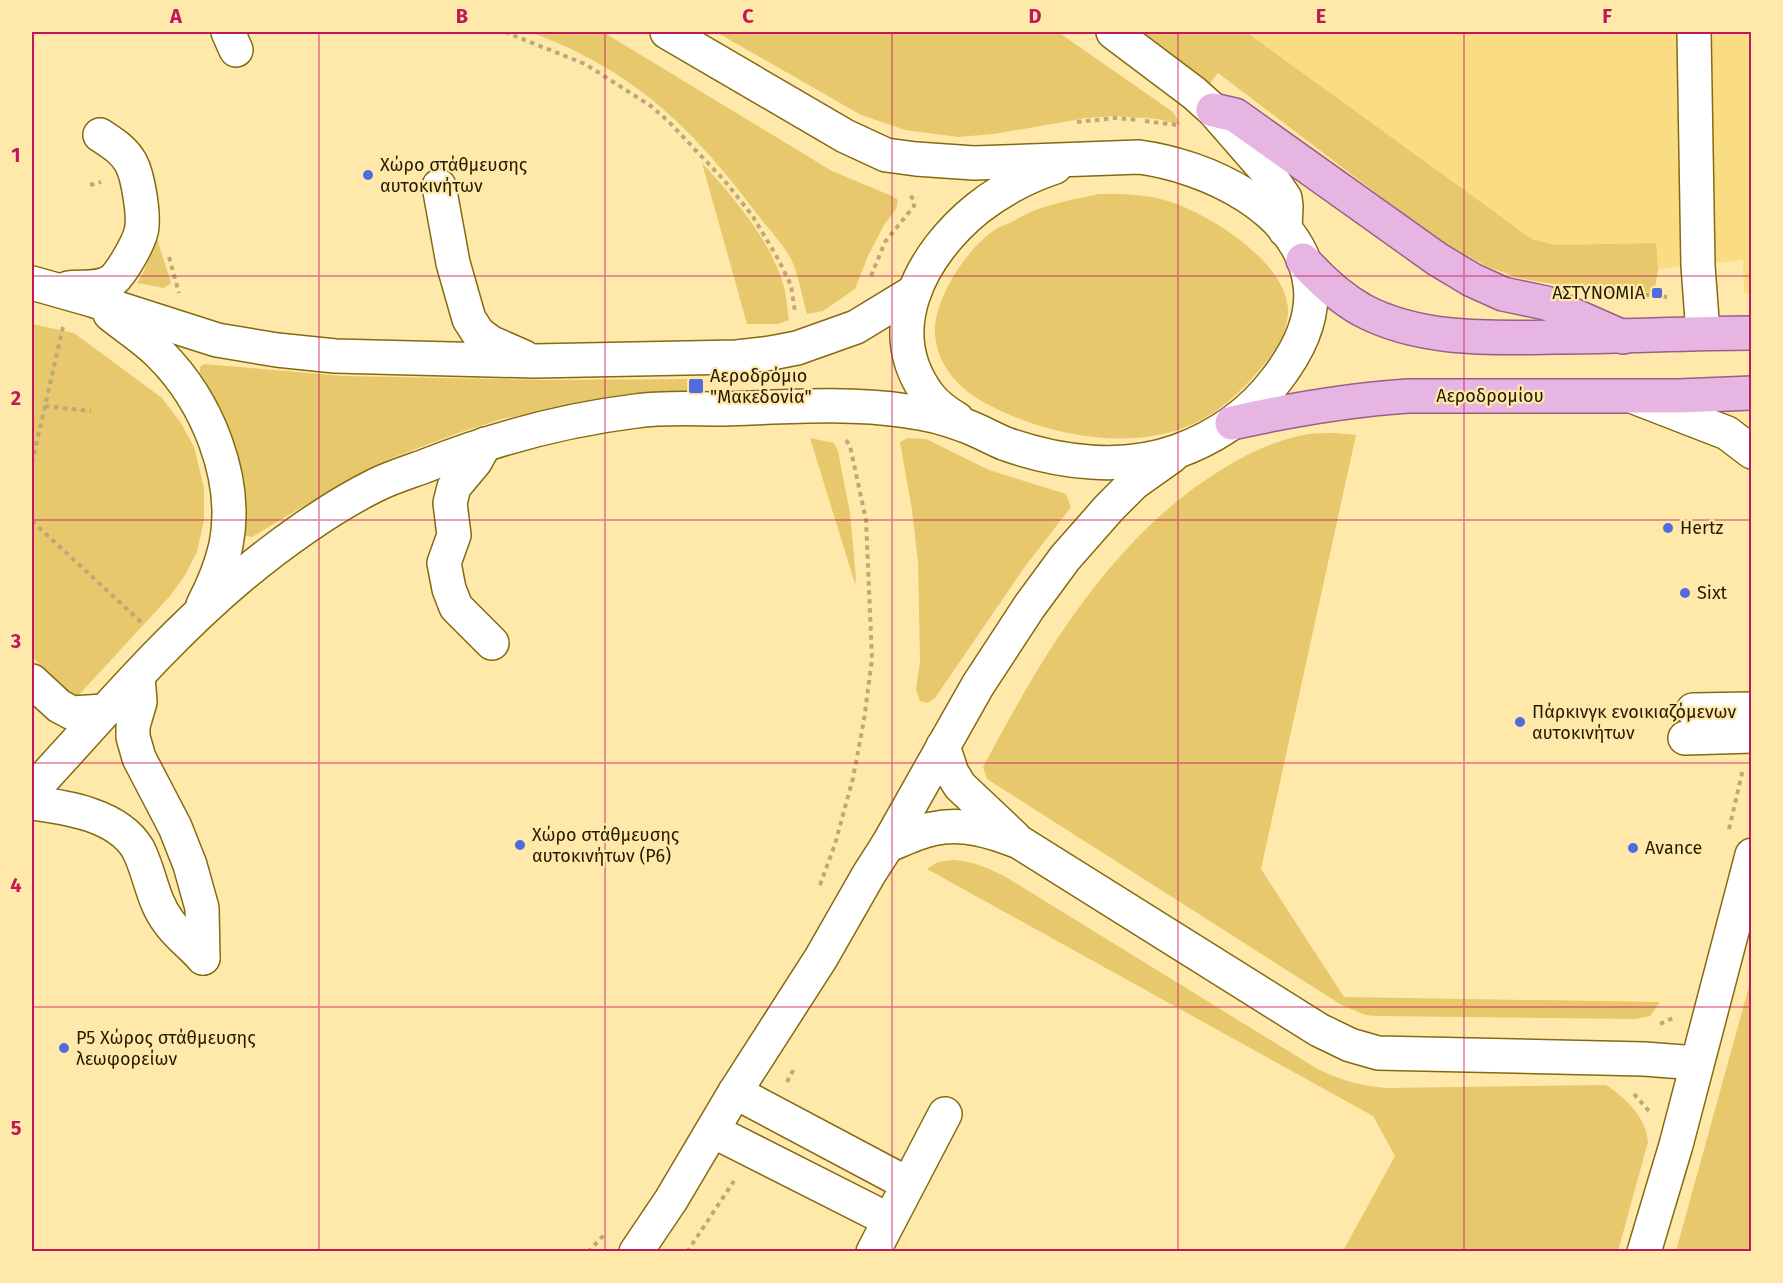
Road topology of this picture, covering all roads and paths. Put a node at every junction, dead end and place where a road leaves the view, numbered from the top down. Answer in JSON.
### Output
{"nodes":[{"id":1,"x":505,"y":32,"type":"edge"},
{"id":2,"x":667,"y":32,"type":"edge"},
{"id":3,"x":1113,"y":32,"type":"edge"},
{"id":4,"x":1694,"y":32,"type":"edge"},
{"id":5,"x":1199,"y":119,"type":"junction"},
{"id":6,"x":1076,"y":123,"type":"dead end"},
{"id":7,"x":100,"y":135,"type":"dead end"},
{"id":8,"x":1086,"y":159,"type":"junction"},
{"id":9,"x":439,"y":186,"type":"dead end"},
{"id":10,"x":902,"y":189,"type":"dead end"},
{"id":11,"x":1285,"y":230,"type":"junction"},
{"id":12,"x":1303,"y":260,"type":"junction"},
{"id":13,"x":868,"y":284,"type":"dead end"},
{"id":14,"x":40,"y":289,"type":"edge"},
{"id":15,"x":1604,"y":290,"type":"dead end"},
{"id":16,"x":915,"y":291,"type":"junction"},
{"id":17,"x":1701,"y":297,"type":"junction"},
{"id":18,"x":92,"y":300,"type":"junction"},
{"id":19,"x":796,"y":316,"type":"dead end"},
{"id":20,"x":74,"y":327,"type":"dead end"},
{"id":21,"x":1703,"y":333,"type":"junction"},
{"id":22,"x":1752,"y":333,"type":"edge"},
{"id":23,"x":1623,"y":336,"type":"junction"},
{"id":24,"x":534,"y":361,"type":"junction"},
{"id":25,"x":1752,"y":393,"type":"edge"},
{"id":26,"x":1632,"y":396,"type":"junction"},
{"id":27,"x":45,"y":406,"type":"junction"},
{"id":28,"x":91,"y":411,"type":"dead end"},
{"id":29,"x":1232,"y":423,"type":"junction"},
{"id":30,"x":965,"y":425,"type":"junction"},
{"id":31,"x":838,"y":436,"type":"dead end"},
{"id":32,"x":484,"y":444,"type":"junction"},
{"id":33,"x":1180,"y":450,"type":"junction"},
{"id":34,"x":1752,"y":452,"type":"edge"},
{"id":35,"x":32,"y":464,"type":"edge"},
{"id":36,"x":32,"y":521,"type":"edge"},
{"id":37,"x":199,"y":615,"type":"junction"},
{"id":38,"x":149,"y":629,"type":"dead end"},
{"id":39,"x":482,"y":633,"type":"dead end"},
{"id":40,"x":138,"y":675,"type":"junction"},
{"id":41,"x":32,"y":681,"type":"edge"},
{"id":42,"x":1752,"y":709,"type":"edge"},
{"id":43,"x":104,"y":711,"type":"junction"},
{"id":44,"x":1752,"y":736,"type":"edge"},
{"id":45,"x":943,"y":746,"type":"junction"},
{"id":46,"x":32,"y":791,"type":"edge"},
{"id":47,"x":32,"y":803,"type":"edge"},
{"id":48,"x":1019,"y":842,"type":"junction"},
{"id":49,"x":887,"y":846,"type":"junction"},
{"id":50,"x":1752,"y":855,"type":"edge"},
{"id":51,"x":819,"y":888,"type":"dead end"},
{"id":52,"x":1682,"y":1007,"type":"dead end"},
{"id":53,"x":1655,"y":1026,"type":"dead end"},
{"id":54,"x":797,"y":1063,"type":"dead end"},
{"id":55,"x":1697,"y":1063,"type":"junction"},
{"id":56,"x":735,"y":1092,"type":"junction"},
{"id":57,"x":771,"y":1112,"type":"junction"},
{"id":58,"x":945,"y":1114,"type":"dead end"},
{"id":59,"x":713,"y":1131,"type":"junction"},
{"id":60,"x":751,"y":1150,"type":"junction"},
{"id":61,"x":908,"y":1184,"type":"junction"},
{"id":62,"x":889,"y":1220,"type":"junction"},
{"id":63,"x":607,"y":1232,"type":"dead end"},
{"id":64,"x":588,"y":1251,"type":"edge"},
{"id":65,"x":636,"y":1251,"type":"edge"},
{"id":66,"x":687,"y":1251,"type":"edge"},
{"id":67,"x":873,"y":1251,"type":"edge"},
{"id":68,"x":1644,"y":1251,"type":"edge"}],
"edges":[{"from":1,"to":19,"type":"path"},
{"from":2,"to":8,"type":"street"},
{"from":3,"to":5,"type":"street"},
{"from":4,"to":17,"type":"street"},
{"from":5,"to":6,"type":"path"},
{"from":5,"to":11,"type":"street"},
{"from":5,"to":23,"type":"main road"},
{"from":7,"to":14,"type":"street"},
{"from":8,"to":11,"type":"street"},
{"from":8,"to":16,"type":"street"},
{"from":9,"to":24,"type":"street"},
{"from":10,"to":13,"type":"path"},
{"from":11,"to":12,"type":"street"},
{"from":12,"to":23,"type":"main road"},
{"from":12,"to":29,"type":"street"},
{"from":14,"to":18,"type":"street"},
{"from":15,"to":17,"type":"path"},
{"from":16,"to":24,"type":"street"},
{"from":16,"to":30,"type":"street"},
{"from":17,"to":21,"type":"street"},
{"from":18,"to":24,"type":"street"},
{"from":18,"to":37,"type":"street"},
{"from":20,"to":27,"type":"path"},
{"from":21,"to":22,"type":"main road"},
{"from":21,"to":23,"type":"main road"},
{"from":25,"to":26,"type":"main road","name":"Αεροδρομίου"},
{"from":26,"to":29,"type":"main road","name":"Αεροδρομίου"},
{"from":26,"to":34,"type":"street"},
{"from":27,"to":28,"type":"path"},
{"from":27,"to":35,"type":"path"},
{"from":29,"to":33,"type":"street"},
{"from":30,"to":32,"type":"street"},
{"from":30,"to":33,"type":"street"},
{"from":31,"to":51,"type":"path"},
{"from":32,"to":37,"type":"street"},
{"from":32,"to":39,"type":"street"},
{"from":33,"to":45,"type":"street"},
{"from":36,"to":38,"type":"path"},
{"from":37,"to":40,"type":"street"},
{"from":40,"to":43,"type":"street"},
{"from":40,"to":47,"type":"street"},
{"from":41,"to":43,"type":"street"},
{"from":42,"to":44,"type":"street"},
{"from":43,"to":46,"type":"street"},
{"from":45,"to":48,"type":"street"},
{"from":45,"to":49,"type":"street"},
{"from":48,"to":49,"type":"street"},
{"from":48,"to":55,"type":"street"},
{"from":49,"to":56,"type":"street"},
{"from":50,"to":55,"type":"street"},
{"from":52,"to":53,"type":"path"},
{"from":54,"to":57,"type":"path"},
{"from":55,"to":68,"type":"street"},
{"from":56,"to":57,"type":"street"},
{"from":56,"to":59,"type":"street"},
{"from":57,"to":61,"type":"street"},
{"from":58,"to":61,"type":"street"},
{"from":59,"to":60,"type":"street"},
{"from":59,"to":65,"type":"street"},
{"from":60,"to":62,"type":"street"},
{"from":60,"to":66,"type":"path"},
{"from":61,"to":62,"type":"street"},
{"from":62,"to":67,"type":"street"},
{"from":63,"to":64,"type":"path"}]}
